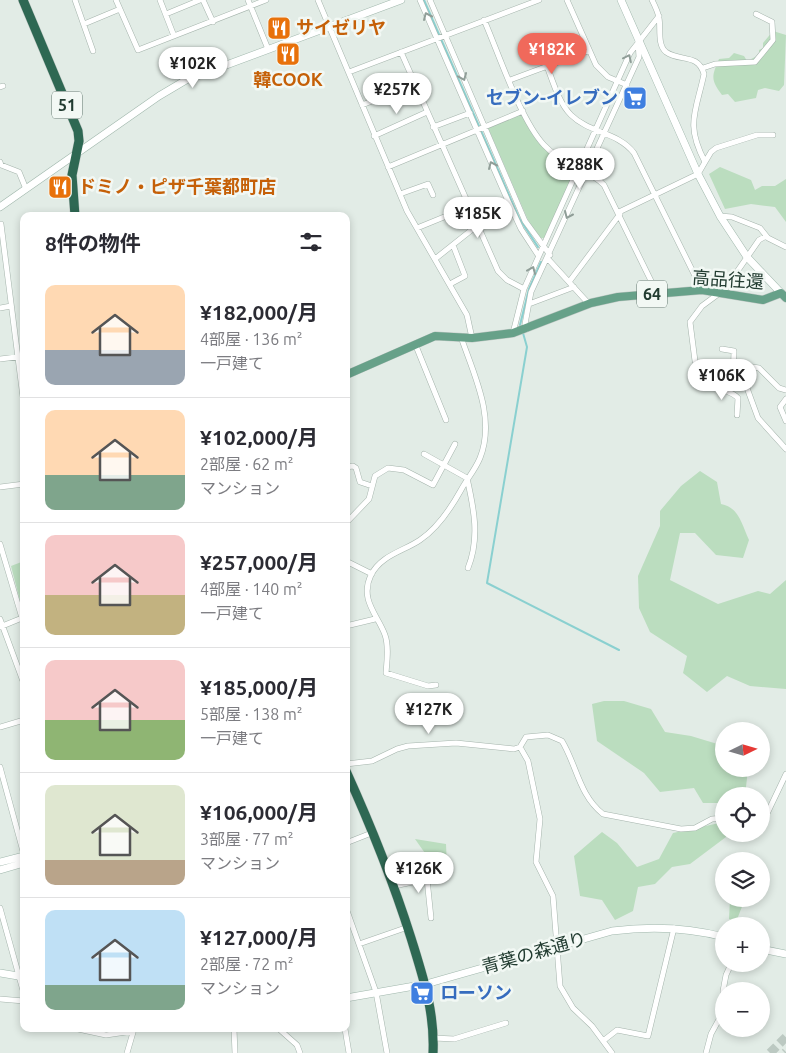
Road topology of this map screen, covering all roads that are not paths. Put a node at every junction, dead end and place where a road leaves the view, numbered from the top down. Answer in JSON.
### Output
{"nodes":[{"id":1,"x":23,"y":0,"type":"edge"},
{"id":2,"x":74,"y":0,"type":"edge"},
{"id":3,"x":116,"y":0,"type":"edge"},
{"id":4,"x":160,"y":0,"type":"edge"},
{"id":5,"x":202,"y":0,"type":"edge"},
{"id":6,"x":266,"y":0,"type":"edge"},
{"id":7,"x":318,"y":0,"type":"edge"},
{"id":8,"x":402,"y":0,"type":"edge"},
{"id":9,"x":420,"y":0,"type":"edge"},
{"id":10,"x":430,"y":0,"type":"edge"},
{"id":11,"x":516,"y":0,"type":"edge"},
{"id":12,"x":539,"y":0,"type":"edge"},
{"id":13,"x":567,"y":0,"type":"edge"},
{"id":14,"x":621,"y":0,"type":"edge"},
{"id":15,"x":652,"y":0,"type":"edge"},
{"id":16,"x":249,"y":3,"type":"edge"},
{"id":17,"x":519,"y":7,"type":"junction"},
{"id":18,"x":120,"y":9,"type":"junction"},
{"id":19,"x":166,"y":14,"type":"junction"},
{"id":20,"x":756,"y":14,"type":"dead end"},
{"id":21,"x":659,"y":16,"type":"junction"},
{"id":22,"x":484,"y":20,"type":"junction"},
{"id":23,"x":213,"y":22,"type":"junction"},
{"id":24,"x":84,"y":24,"type":"junction"},
{"id":25,"x":329,"y":25,"type":"junction"},
{"id":26,"x":446,"y":35,"type":"junction"},
{"id":27,"x":174,"y":36,"type":"junction"},
{"id":28,"x":437,"y":38,"type":"junction"},
{"id":29,"x":638,"y":42,"type":"junction"},
{"id":30,"x":268,"y":49,"type":"junction"},
{"id":31,"x":93,"y":51,"type":"dead end"},
{"id":32,"x":588,"y":51,"type":"junction"},
{"id":33,"x":401,"y":52,"type":"junction"},
{"id":34,"x":546,"y":66,"type":"junction"},
{"id":35,"x":703,"y":68,"type":"junction"},
{"id":36,"x":350,"y":72,"type":"junction"},
{"id":37,"x":510,"y":80,"type":"junction"},
{"id":38,"x":618,"y":82,"type":"junction"},
{"id":39,"x":415,"y":84,"type":"junction"},
{"id":40,"x":627,"y":85,"type":"junction"},
{"id":41,"x":362,"y":105,"type":"junction"},
{"id":42,"x":524,"y":111,"type":"junction"},
{"id":43,"x":427,"y":112,"type":"junction"},
{"id":44,"x":470,"y":113,"type":"junction"},
{"id":45,"x":433,"y":127,"type":"junction"},
{"id":46,"x":481,"y":129,"type":"junction"},
{"id":47,"x":596,"y":129,"type":"junction"},
{"id":48,"x":606,"y":133,"type":"junction"},
{"id":49,"x":773,"y":135,"type":"dead end"},
{"id":50,"x":374,"y":136,"type":"junction"},
{"id":51,"x":441,"y":146,"type":"junction"},
{"id":52,"x":76,"y":152,"type":"junction"},
{"id":53,"x":0,"y":162,"type":"edge"},
{"id":54,"x":706,"y":162,"type":"junction"},
{"id":55,"x":388,"y":167,"type":"junction"},
{"id":56,"x":579,"y":168,"type":"junction"},
{"id":57,"x":587,"y":172,"type":"junction"},
{"id":58,"x":698,"y":174,"type":"junction"},
{"id":59,"x":26,"y":189,"type":"junction"},
{"id":60,"x":400,"y":194,"type":"junction"},
{"id":61,"x":655,"y":194,"type":"junction"},
{"id":62,"x":432,"y":195,"type":"dead end"},
{"id":63,"x":508,"y":201,"type":"junction"},
{"id":64,"x":0,"y":206,"type":"edge"},
{"id":65,"x":75,"y":212,"type":"edge"},
{"id":66,"x":619,"y":213,"type":"junction"},
{"id":67,"x":720,"y":216,"type":"junction"},
{"id":68,"x":444,"y":217,"type":"dead end"},
{"id":69,"x":1,"y":224,"type":"edge"},
{"id":70,"x":477,"y":227,"type":"junction"},
{"id":71,"x":417,"y":228,"type":"junction"},
{"id":72,"x":766,"y":236,"type":"junction"},
{"id":73,"x":453,"y":246,"type":"junction"},
{"id":74,"x":786,"y":246,"type":"edge"},
{"id":75,"x":543,"y":247,"type":"junction"},
{"id":76,"x":538,"y":255,"type":"junction"},
{"id":77,"x":747,"y":256,"type":"junction"},
{"id":78,"x":549,"y":257,"type":"junction"},
{"id":79,"x":435,"y":259,"type":"junction"},
{"id":80,"x":569,"y":282,"type":"junction"},
{"id":81,"x":450,"y":284,"type":"junction"},
{"id":82,"x":524,"y":288,"type":"junction"},
{"id":83,"x":574,"y":288,"type":"junction"},
{"id":84,"x":702,"y":290,"type":"junction"},
{"id":85,"x":657,"y":293,"type":"junction"},
{"id":86,"x":722,"y":293,"type":"junction"},
{"id":87,"x":784,"y":296,"type":"edge"},
{"id":88,"x":529,"y":304,"type":"junction"},
{"id":89,"x":589,"y":304,"type":"junction"},
{"id":90,"x":11,"y":306,"type":"junction"},
{"id":91,"x":0,"y":308,"type":"edge"},
{"id":92,"x":527,"y":329,"type":"junction"},
{"id":93,"x":513,"y":333,"type":"junction"},
{"id":94,"x":461,"y":337,"type":"junction"},
{"id":95,"x":472,"y":338,"type":"junction"},
{"id":96,"x":416,"y":346,"type":"junction"},
{"id":97,"x":722,"y":349,"type":"dead end"},
{"id":98,"x":20,"y":352,"type":"edge"},
{"id":99,"x":20,"y":357,"type":"edge"},
{"id":100,"x":0,"y":359,"type":"edge"},
{"id":101,"x":734,"y":364,"type":"junction"},
{"id":102,"x":350,"y":373,"type":"edge"},
{"id":103,"x":734,"y":380,"type":"junction"},
{"id":104,"x":714,"y":384,"type":"junction"},
{"id":105,"x":786,"y":390,"type":"edge"},
{"id":106,"x":786,"y":399,"type":"edge"},
{"id":107,"x":737,"y":414,"type":"dead end"},
{"id":108,"x":446,"y":420,"type":"dead end"},
{"id":109,"x":786,"y":421,"type":"edge"},
{"id":110,"x":455,"y":444,"type":"dead end"},
{"id":111,"x":786,"y":449,"type":"edge"},
{"id":112,"x":424,"y":454,"type":"dead end"},
{"id":113,"x":444,"y":465,"type":"junction"},
{"id":114,"x":350,"y":466,"type":"edge"},
{"id":115,"x":467,"y":478,"type":"junction"},
{"id":116,"x":20,"y":484,"type":"edge"},
{"id":117,"x":0,"y":486,"type":"edge"},
{"id":118,"x":372,"y":486,"type":"junction"},
{"id":119,"x":350,"y":519,"type":"edge"},
{"id":120,"x":0,"y":544,"type":"edge"},
{"id":121,"x":350,"y":563,"type":"edge"},
{"id":122,"x":468,"y":568,"type":"dead end"},
{"id":123,"x":372,"y":574,"type":"junction"},
{"id":124,"x":20,"y":611,"type":"edge"},
{"id":125,"x":0,"y":619,"type":"edge"},
{"id":126,"x":20,"y":619,"type":"edge"},
{"id":127,"x":375,"y":619,"type":"junction"},
{"id":128,"x":350,"y":625,"type":"edge"},
{"id":129,"x":1,"y":626,"type":"edge"},
{"id":130,"x":20,"y":674,"type":"edge"},
{"id":131,"x":436,"y":685,"type":"dead end"},
{"id":132,"x":20,"y":721,"type":"edge"},
{"id":133,"x":0,"y":727,"type":"edge"},
{"id":134,"x":520,"y":747,"type":"junction"},
{"id":135,"x":350,"y":764,"type":"edge"},
{"id":136,"x":0,"y":767,"type":"edge"},
{"id":137,"x":786,"y":774,"type":"edge"},
{"id":138,"x":350,"y":780,"type":"edge"},
{"id":139,"x":770,"y":808,"type":"edge"},
{"id":140,"x":715,"y":819,"type":"edge"},
{"id":141,"x":374,"y":832,"type":"junction"},
{"id":142,"x":20,"y":840,"type":"edge"},
{"id":143,"x":350,"y":841,"type":"edge"},
{"id":144,"x":20,"y":856,"type":"edge"},
{"id":145,"x":0,"y":862,"type":"edge"},
{"id":146,"x":20,"y":864,"type":"edge"},
{"id":147,"x":0,"y":870,"type":"edge"},
{"id":148,"x":394,"y":886,"type":"junction"},
{"id":149,"x":0,"y":908,"type":"edge"},
{"id":150,"x":431,"y":918,"type":"dead end"},
{"id":151,"x":350,"y":919,"type":"edge"},
{"id":152,"x":408,"y":927,"type":"junction"},
{"id":153,"x":674,"y":928,"type":"junction"},
{"id":154,"x":715,"y":935,"type":"edge"},
{"id":155,"x":359,"y":944,"type":"junction"},
{"id":156,"x":558,"y":946,"type":"junction"},
{"id":157,"x":770,"y":951,"type":"edge"},
{"id":158,"x":786,"y":954,"type":"edge"},
{"id":159,"x":727,"y":972,"type":"edge"},
{"id":160,"x":0,"y":974,"type":"edge"},
{"id":161,"x":20,"y":974,"type":"edge"},
{"id":162,"x":20,"y":977,"type":"edge"},
{"id":163,"x":426,"y":984,"type":"junction"},
{"id":164,"x":376,"y":992,"type":"junction"},
{"id":165,"x":350,"y":997,"type":"edge"},
{"id":166,"x":0,"y":999,"type":"edge"},
{"id":167,"x":20,"y":1001,"type":"edge"},
{"id":168,"x":506,"y":1023,"type":"dead end"},
{"id":169,"x":95,"y":1032,"type":"edge"},
{"id":170,"x":120,"y":1032,"type":"edge"},
{"id":171,"x":133,"y":1032,"type":"edge"},
{"id":172,"x":234,"y":1032,"type":"edge"},
{"id":173,"x":282,"y":1032,"type":"edge"},
{"id":174,"x":346,"y":1032,"type":"edge"},
{"id":175,"x":434,"y":1038,"type":"junction"},
{"id":176,"x":603,"y":1041,"type":"junction"},
{"id":177,"x":127,"y":1053,"type":"edge"},
{"id":178,"x":235,"y":1053,"type":"edge"},
{"id":179,"x":300,"y":1053,"type":"edge"},
{"id":180,"x":349,"y":1053,"type":"edge"},
{"id":181,"x":386,"y":1053,"type":"edge"},
{"id":182,"x":433,"y":1053,"type":"edge"},
{"id":183,"x":612,"y":1053,"type":"edge"},
{"id":184,"x":706,"y":1053,"type":"edge"}],
"edges":[{"from":1,"to":52,"type":"highway","number":"51"},
{"from":2,"to":24,"type":"street"},
{"from":3,"to":18,"type":"street"},
{"from":4,"to":19,"type":"street"},
{"from":5,"to":19,"type":"street"},
{"from":5,"to":23,"type":"street"},
{"from":6,"to":16,"type":"street"},
{"from":7,"to":25,"type":"street"},
{"from":8,"to":25,"type":"street"},
{"from":28,"to":9,"type":"street","one_way":true},
{"from":10,"to":26,"type":"street"},
{"from":11,"to":17,"type":"street"},
{"from":12,"to":17,"type":"street"},
{"from":13,"to":32,"type":"street"},
{"from":14,"to":29,"type":"street"},
{"from":15,"to":21,"type":"street"},
{"from":16,"to":23,"type":"street"},
{"from":16,"to":30,"type":"street"},
{"from":17,"to":22,"type":"street"},
{"from":18,"to":24,"type":"street"},
{"from":18,"to":27,"type":"street"},
{"from":19,"to":27,"type":"street"},
{"from":20,"to":35,"type":"street"},
{"from":21,"to":29,"type":"street"},
{"from":21,"to":35,"type":"street"},
{"from":22,"to":26,"type":"street"},
{"from":22,"to":37,"type":"street"},
{"from":23,"to":27,"type":"street"},
{"from":24,"to":31,"type":"street"},
{"from":25,"to":30,"type":"street"},
{"from":25,"to":36,"type":"street"},
{"from":26,"to":28,"type":"street"},
{"from":26,"to":46,"type":"street","one_way":true},
{"from":28,"to":33,"type":"street"},
{"from":28,"to":44,"type":"street"},
{"from":38,"to":29,"type":"street","one_way":true},
{"from":29,"to":40,"type":"street"},
{"from":29,"to":58,"type":"street"},
{"from":30,"to":52,"type":"street"},
{"from":32,"to":34,"type":"street"},
{"from":32,"to":38,"type":"street"},
{"from":33,"to":36,"type":"street"},
{"from":33,"to":39,"type":"street"},
{"from":34,"to":37,"type":"street"},
{"from":34,"to":47,"type":"street"},
{"from":35,"to":54,"type":"street"},
{"from":36,"to":41,"type":"street"},
{"from":37,"to":42,"type":"street"},
{"from":38,"to":40,"type":"street"},
{"from":38,"to":47,"type":"street"},
{"from":39,"to":41,"type":"street"},
{"from":39,"to":43,"type":"street"},
{"from":40,"to":48,"type":"street"},
{"from":41,"to":50,"type":"street"},
{"from":42,"to":46,"type":"street"},
{"from":42,"to":56,"type":"street"},
{"from":43,"to":45,"type":"street"},
{"from":43,"to":50,"type":"street"},
{"from":44,"to":45,"type":"street"},
{"from":44,"to":46,"type":"street"},
{"from":45,"to":51,"type":"street"},
{"from":46,"to":51,"type":"street"},
{"from":63,"to":46,"type":"street","one_way":true},
{"from":46,"to":75,"type":"street"},
{"from":47,"to":48,"type":"street"},
{"from":47,"to":56,"type":"street"},
{"from":48,"to":57,"type":"street"},
{"from":48,"to":61,"type":"street"},
{"from":49,"to":54,"type":"street"},
{"from":50,"to":55,"type":"street"},
{"from":51,"to":55,"type":"street"},
{"from":51,"to":70,"type":"street"},
{"from":52,"to":59,"type":"street"},
{"from":52,"to":65,"type":"highway","number":"51"},
{"from":53,"to":59,"type":"street"},
{"from":54,"to":58,"type":"street"},
{"from":55,"to":60,"type":"street"},
{"from":56,"to":57,"type":"street"},
{"from":56,"to":75,"type":"street"},
{"from":57,"to":66,"type":"street"},
{"from":57,"to":78,"type":"street","one_way":true},
{"from":58,"to":61,"type":"street"},
{"from":58,"to":67,"type":"street"},
{"from":59,"to":64,"type":"street"},
{"from":60,"to":62,"type":"street"},
{"from":60,"to":71,"type":"street"},
{"from":61,"to":66,"type":"street"},
{"from":61,"to":84,"type":"street"},
{"from":63,"to":70,"type":"street"},
{"from":63,"to":76,"type":"street"},
{"from":66,"to":80,"type":"street"},
{"from":66,"to":85,"type":"street"},
{"from":67,"to":72,"type":"street"},
{"from":67,"to":77,"type":"street"},
{"from":68,"to":71,"type":"street"},
{"from":69,"to":90,"type":"street"},
{"from":70,"to":73,"type":"street"},
{"from":70,"to":82,"type":"street"},
{"from":71,"to":79,"type":"street"},
{"from":72,"to":74,"type":"street"},
{"from":72,"to":77,"type":"street"},
{"from":73,"to":79,"type":"street"},
{"from":73,"to":81,"type":"street"},
{"from":75,"to":76,"type":"street"},
{"from":75,"to":78,"type":"street"},
{"from":82,"to":76,"type":"street","one_way":true},
{"from":77,"to":86,"type":"street"},
{"from":77,"to":87,"type":"street"},
{"from":78,"to":80,"type":"street"},
{"from":78,"to":88,"type":"street"},
{"from":79,"to":81,"type":"street"},
{"from":80,"to":83,"type":"street"},
{"from":81,"to":95,"type":"street"},
{"from":82,"to":93,"type":"street"},
{"from":83,"to":88,"type":"street"},
{"from":83,"to":89,"type":"street"},
{"from":84,"to":85,"type":"main road","name":"高品往還","number":"64"},
{"from":84,"to":86,"type":"main road","name":"高品往還","number":"64"},
{"from":85,"to":89,"type":"main road","name":"高品往還","number":"64"},
{"from":86,"to":87,"type":"main road","name":"高品往還","number":"64"},
{"from":86,"to":104,"type":"street"},
{"from":88,"to":92,"type":"street"},
{"from":89,"to":92,"type":"main road","name":"高品往還","number":"64"},
{"from":90,"to":91,"type":"street"},
{"from":90,"to":98,"type":"street"},
{"from":92,"to":93,"type":"main road","number":"64"},
{"from":93,"to":95,"type":"main road","number":"64"},
{"from":94,"to":95,"type":"main road","number":"64"},
{"from":94,"to":96,"type":"main road","number":"64"},
{"from":94,"to":115,"type":"street"},
{"from":96,"to":102,"type":"main road","number":"64"},
{"from":96,"to":108,"type":"street"},
{"from":97,"to":101,"type":"street"},
{"from":99,"to":100,"type":"street"},
{"from":101,"to":103,"type":"street"},
{"from":101,"to":105,"type":"street"},
{"from":103,"to":104,"type":"street"},
{"from":103,"to":111,"type":"street"},
{"from":104,"to":107,"type":"street"},
{"from":106,"to":109,"type":"street"},
{"from":110,"to":113,"type":"street"},
{"from":112,"to":113,"type":"street"},
{"from":113,"to":115,"type":"street"},
{"from":113,"to":118,"type":"street"},
{"from":114,"to":118,"type":"street"},
{"from":115,"to":122,"type":"street"},
{"from":115,"to":123,"type":"street"},
{"from":116,"to":117,"type":"street"},
{"from":118,"to":119,"type":"street"},
{"from":120,"to":124,"type":"street"},
{"from":121,"to":123,"type":"street"},
{"from":123,"to":127,"type":"street"},
{"from":125,"to":129,"type":"street"},
{"from":126,"to":129,"type":"street"},
{"from":127,"to":128,"type":"street"},
{"from":127,"to":131,"type":"street"},
{"from":129,"to":130,"type":"street"},
{"from":132,"to":133,"type":"street"},
{"from":134,"to":135,"type":"street"},
{"from":134,"to":140,"type":"street"},
{"from":134,"to":156,"type":"street"},
{"from":136,"to":142,"type":"street"},
{"from":137,"to":139,"type":"street"},
{"from":138,"to":141,"type":"highway"},
{"from":141,"to":143,"type":"street"},
{"from":141,"to":148,"type":"highway"},
{"from":144,"to":145,"type":"street"},
{"from":146,"to":147,"type":"street"},
{"from":148,"to":150,"type":"street"},
{"from":148,"to":152,"type":"highway"},
{"from":149,"to":161,"type":"street"},
{"from":151,"to":155,"type":"street"},
{"from":152,"to":155,"type":"street"},
{"from":152,"to":163,"type":"highway"},
{"from":153,"to":154,"type":"street","name":"青葉の森通り"},
{"from":153,"to":156,"type":"street","name":"青葉の森通り"},
{"from":153,"to":176,"type":"street"},
{"from":155,"to":164,"type":"street"},
{"from":156,"to":163,"type":"street","name":"青葉の森通り"},
{"from":156,"to":176,"type":"street"},
{"from":157,"to":158,"type":"street"},
{"from":159,"to":184,"type":"street"},
{"from":160,"to":162,"type":"street"},
{"from":163,"to":164,"type":"street","name":"青葉の森通り"},
{"from":163,"to":175,"type":"highway"},
{"from":164,"to":165,"type":"street","name":"青葉の森通り"},
{"from":164,"to":181,"type":"street"},
{"from":166,"to":167,"type":"street"},
{"from":168,"to":175,"type":"street"},
{"from":169,"to":170,"type":"street"},
{"from":171,"to":177,"type":"street"},
{"from":172,"to":178,"type":"street"},
{"from":173,"to":179,"type":"street"},
{"from":174,"to":180,"type":"street"},
{"from":175,"to":182,"type":"highway"},
{"from":176,"to":183,"type":"street"}]}
